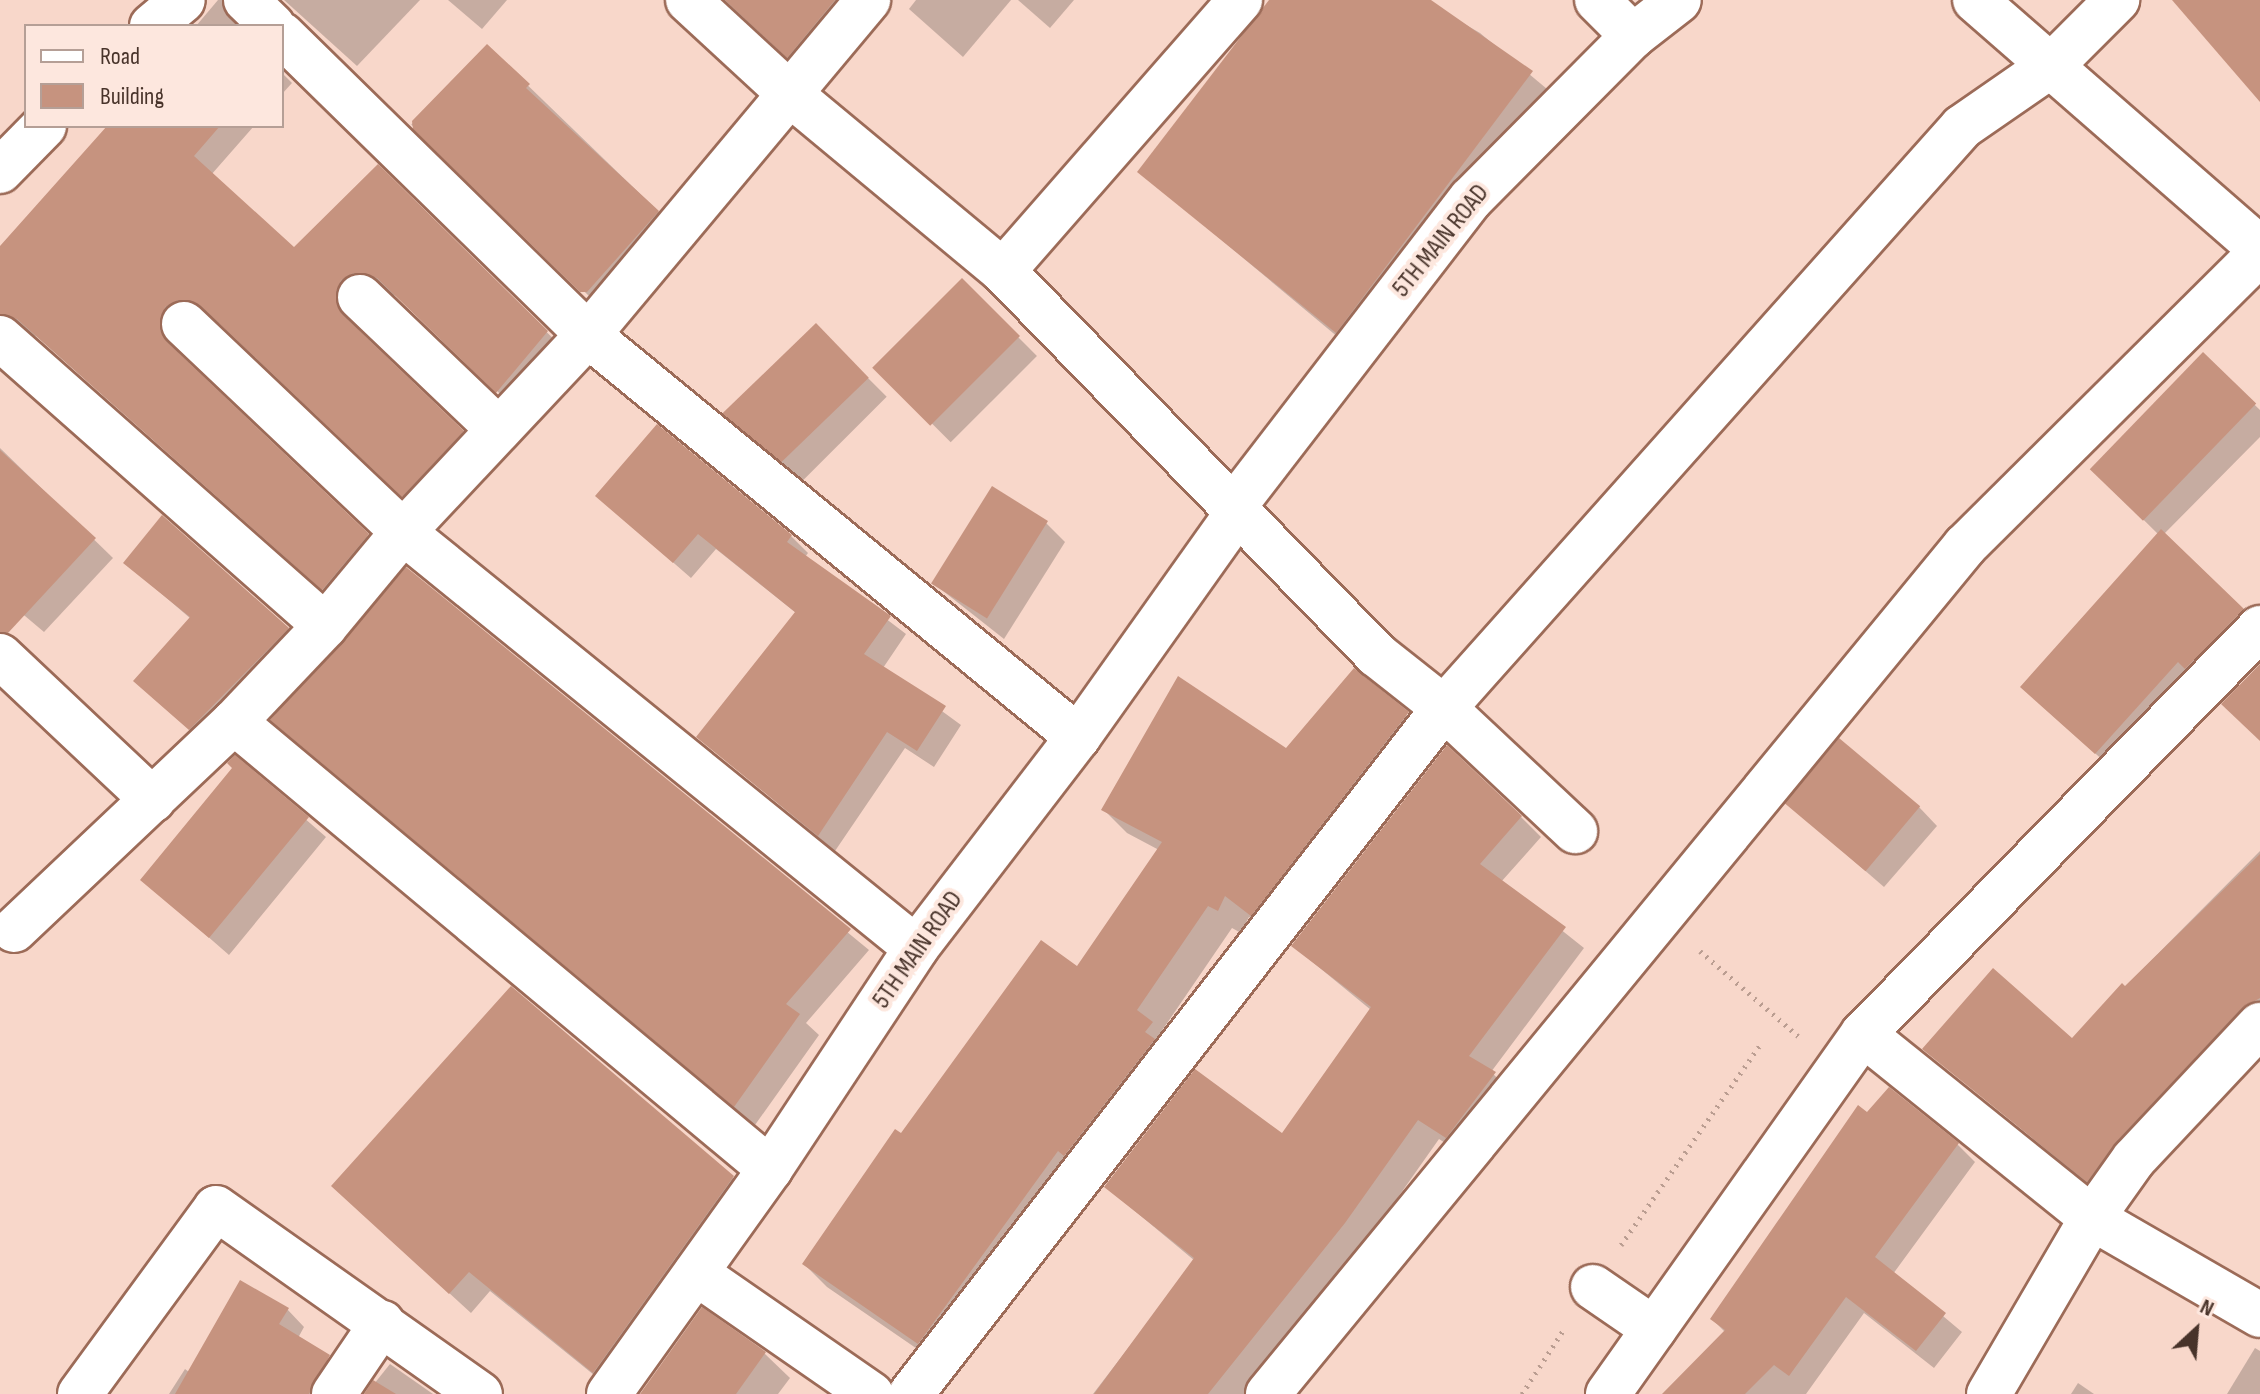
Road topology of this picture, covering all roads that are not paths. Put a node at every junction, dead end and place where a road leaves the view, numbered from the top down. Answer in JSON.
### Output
{"nodes":[{"id":1,"x":183,"y":0,"type":"edge"},
{"id":2,"x":246,"y":0,"type":"edge"},
{"id":3,"x":688,"y":0,"type":"edge"},
{"id":4,"x":868,"y":0,"type":"edge"},
{"id":5,"x":1240,"y":0,"type":"edge"},
{"id":6,"x":1597,"y":0,"type":"edge"},
{"id":7,"x":1679,"y":0,"type":"edge"},
{"id":8,"x":1975,"y":0,"type":"edge"},
{"id":9,"x":2117,"y":0,"type":"edge"},
{"id":10,"x":154,"y":24,"type":"edge"},
{"id":11,"x":271,"y":24,"type":"edge"},
{"id":12,"x":1633,"y":36,"type":"junction"},
{"id":13,"x":284,"y":37,"type":"edge"},
{"id":14,"x":2053,"y":64,"type":"junction"},
{"id":15,"x":791,"y":95,"type":"junction"},
{"id":16,"x":42,"y":128,"type":"edge"},
{"id":17,"x":0,"y":171,"type":"edge"},
{"id":18,"x":2260,"y":251,"type":"edge"},
{"id":19,"x":1003,"y":271,"type":"junction"},
{"id":20,"x":360,"y":297,"type":"dead end"},
{"id":21,"x":184,"y":324,"type":"dead end"},
{"id":22,"x":588,"y":335,"type":"junction"},
{"id":23,"x":0,"y":338,"type":"edge"},
{"id":24,"x":499,"y":430,"type":"junction"},
{"id":25,"x":1234,"y":511,"type":"junction"},
{"id":26,"x":403,"y":532,"type":"junction"},
{"id":27,"x":325,"y":626,"type":"junction"},
{"id":28,"x":2260,"y":628,"type":"edge"},
{"id":29,"x":0,"y":656,"type":"edge"},
{"id":30,"x":1444,"y":708,"type":"junction"},
{"id":31,"x":234,"y":722,"type":"junction"},
{"id":32,"x":1078,"y":737,"type":"junction"},
{"id":33,"x":153,"y":800,"type":"junction"},
{"id":34,"x":1575,"y":831,"type":"dead end"},
{"id":35,"x":14,"y":930,"type":"dead end"},
{"id":36,"x":916,"y":948,"type":"junction"},
{"id":37,"x":1863,"y":1034,"type":"junction"},
{"id":38,"x":2254,"y":1040,"type":"edge"},
{"id":39,"x":770,"y":1169,"type":"junction"},
{"id":40,"x":2092,"y":1218,"type":"junction"},
{"id":41,"x":696,"y":1273,"type":"junction"},
{"id":42,"x":1593,"y":1287,"type":"road end"},
{"id":43,"x":2260,"y":1315,"type":"edge"},
{"id":44,"x":382,"y":1323,"type":"junction"},
{"id":45,"x":1654,"y":1329,"type":"junction"},
{"id":46,"x":80,"y":1394,"type":"edge"},
{"id":47,"x":334,"y":1394,"type":"edge"},
{"id":48,"x":480,"y":1394,"type":"edge"},
{"id":49,"x":609,"y":1394,"type":"edge"},
{"id":50,"x":871,"y":1394,"type":"edge"},
{"id":51,"x":911,"y":1394,"type":"edge"},
{"id":52,"x":1268,"y":1394,"type":"edge"},
{"id":53,"x":1608,"y":1394,"type":"edge"},
{"id":54,"x":1989,"y":1394,"type":"edge"}],
"edges":[{"from":1,"to":10,"type":"street"},
{"from":2,"to":11,"type":"street"},
{"from":3,"to":15,"type":"street"},
{"from":4,"to":15,"type":"street"},
{"from":5,"to":19,"type":"street"},
{"from":6,"to":12,"type":"street"},
{"from":7,"to":12,"type":"street","name":"5TH MAIN ROAD"},
{"from":8,"to":14,"type":"street"},
{"from":9,"to":14,"type":"street"},
{"from":12,"to":25,"type":"street","name":"5TH MAIN ROAD"},
{"from":13,"to":22,"type":"street"},
{"from":14,"to":18,"type":"street"},
{"from":14,"to":30,"type":"street"},
{"from":15,"to":19,"type":"street"},
{"from":15,"to":22,"type":"street"},
{"from":16,"to":17,"type":"street"},
{"from":18,"to":52,"type":"street"},
{"from":19,"to":25,"type":"street"},
{"from":20,"to":24,"type":"street"},
{"from":21,"to":26,"type":"street"},
{"from":22,"to":24,"type":"street"},
{"from":22,"to":32,"type":"street"},
{"from":23,"to":27,"type":"street"},
{"from":24,"to":26,"type":"street"},
{"from":25,"to":30,"type":"street"},
{"from":25,"to":32,"type":"street","name":"5TH MAIN ROAD"},
{"from":26,"to":27,"type":"street"},
{"from":26,"to":36,"type":"street"},
{"from":27,"to":31,"type":"street"},
{"from":28,"to":37,"type":"street"},
{"from":29,"to":33,"type":"street"},
{"from":30,"to":34,"type":"street"},
{"from":30,"to":51,"type":"street"},
{"from":31,"to":33,"type":"street"},
{"from":31,"to":39,"type":"street"},
{"from":32,"to":36,"type":"street","name":"5TH MAIN ROAD"},
{"from":33,"to":35,"type":"street"},
{"from":36,"to":39,"type":"street","name":"5TH MAIN ROAD"},
{"from":37,"to":40,"type":"street"},
{"from":37,"to":45,"type":"street"},
{"from":38,"to":40,"type":"street"},
{"from":39,"to":41,"type":"street","name":"5TH MAIN ROAD"},
{"from":40,"to":43,"type":"street"},
{"from":40,"to":54,"type":"street"},
{"from":41,"to":49,"type":"street","name":"5TH MAIN ROAD"},
{"from":41,"to":50,"type":"street"},
{"from":42,"to":45,"type":"street"},
{"from":44,"to":46,"type":"street"},
{"from":44,"to":47,"type":"street"},
{"from":44,"to":48,"type":"street"},
{"from":45,"to":53,"type":"street"}]}
